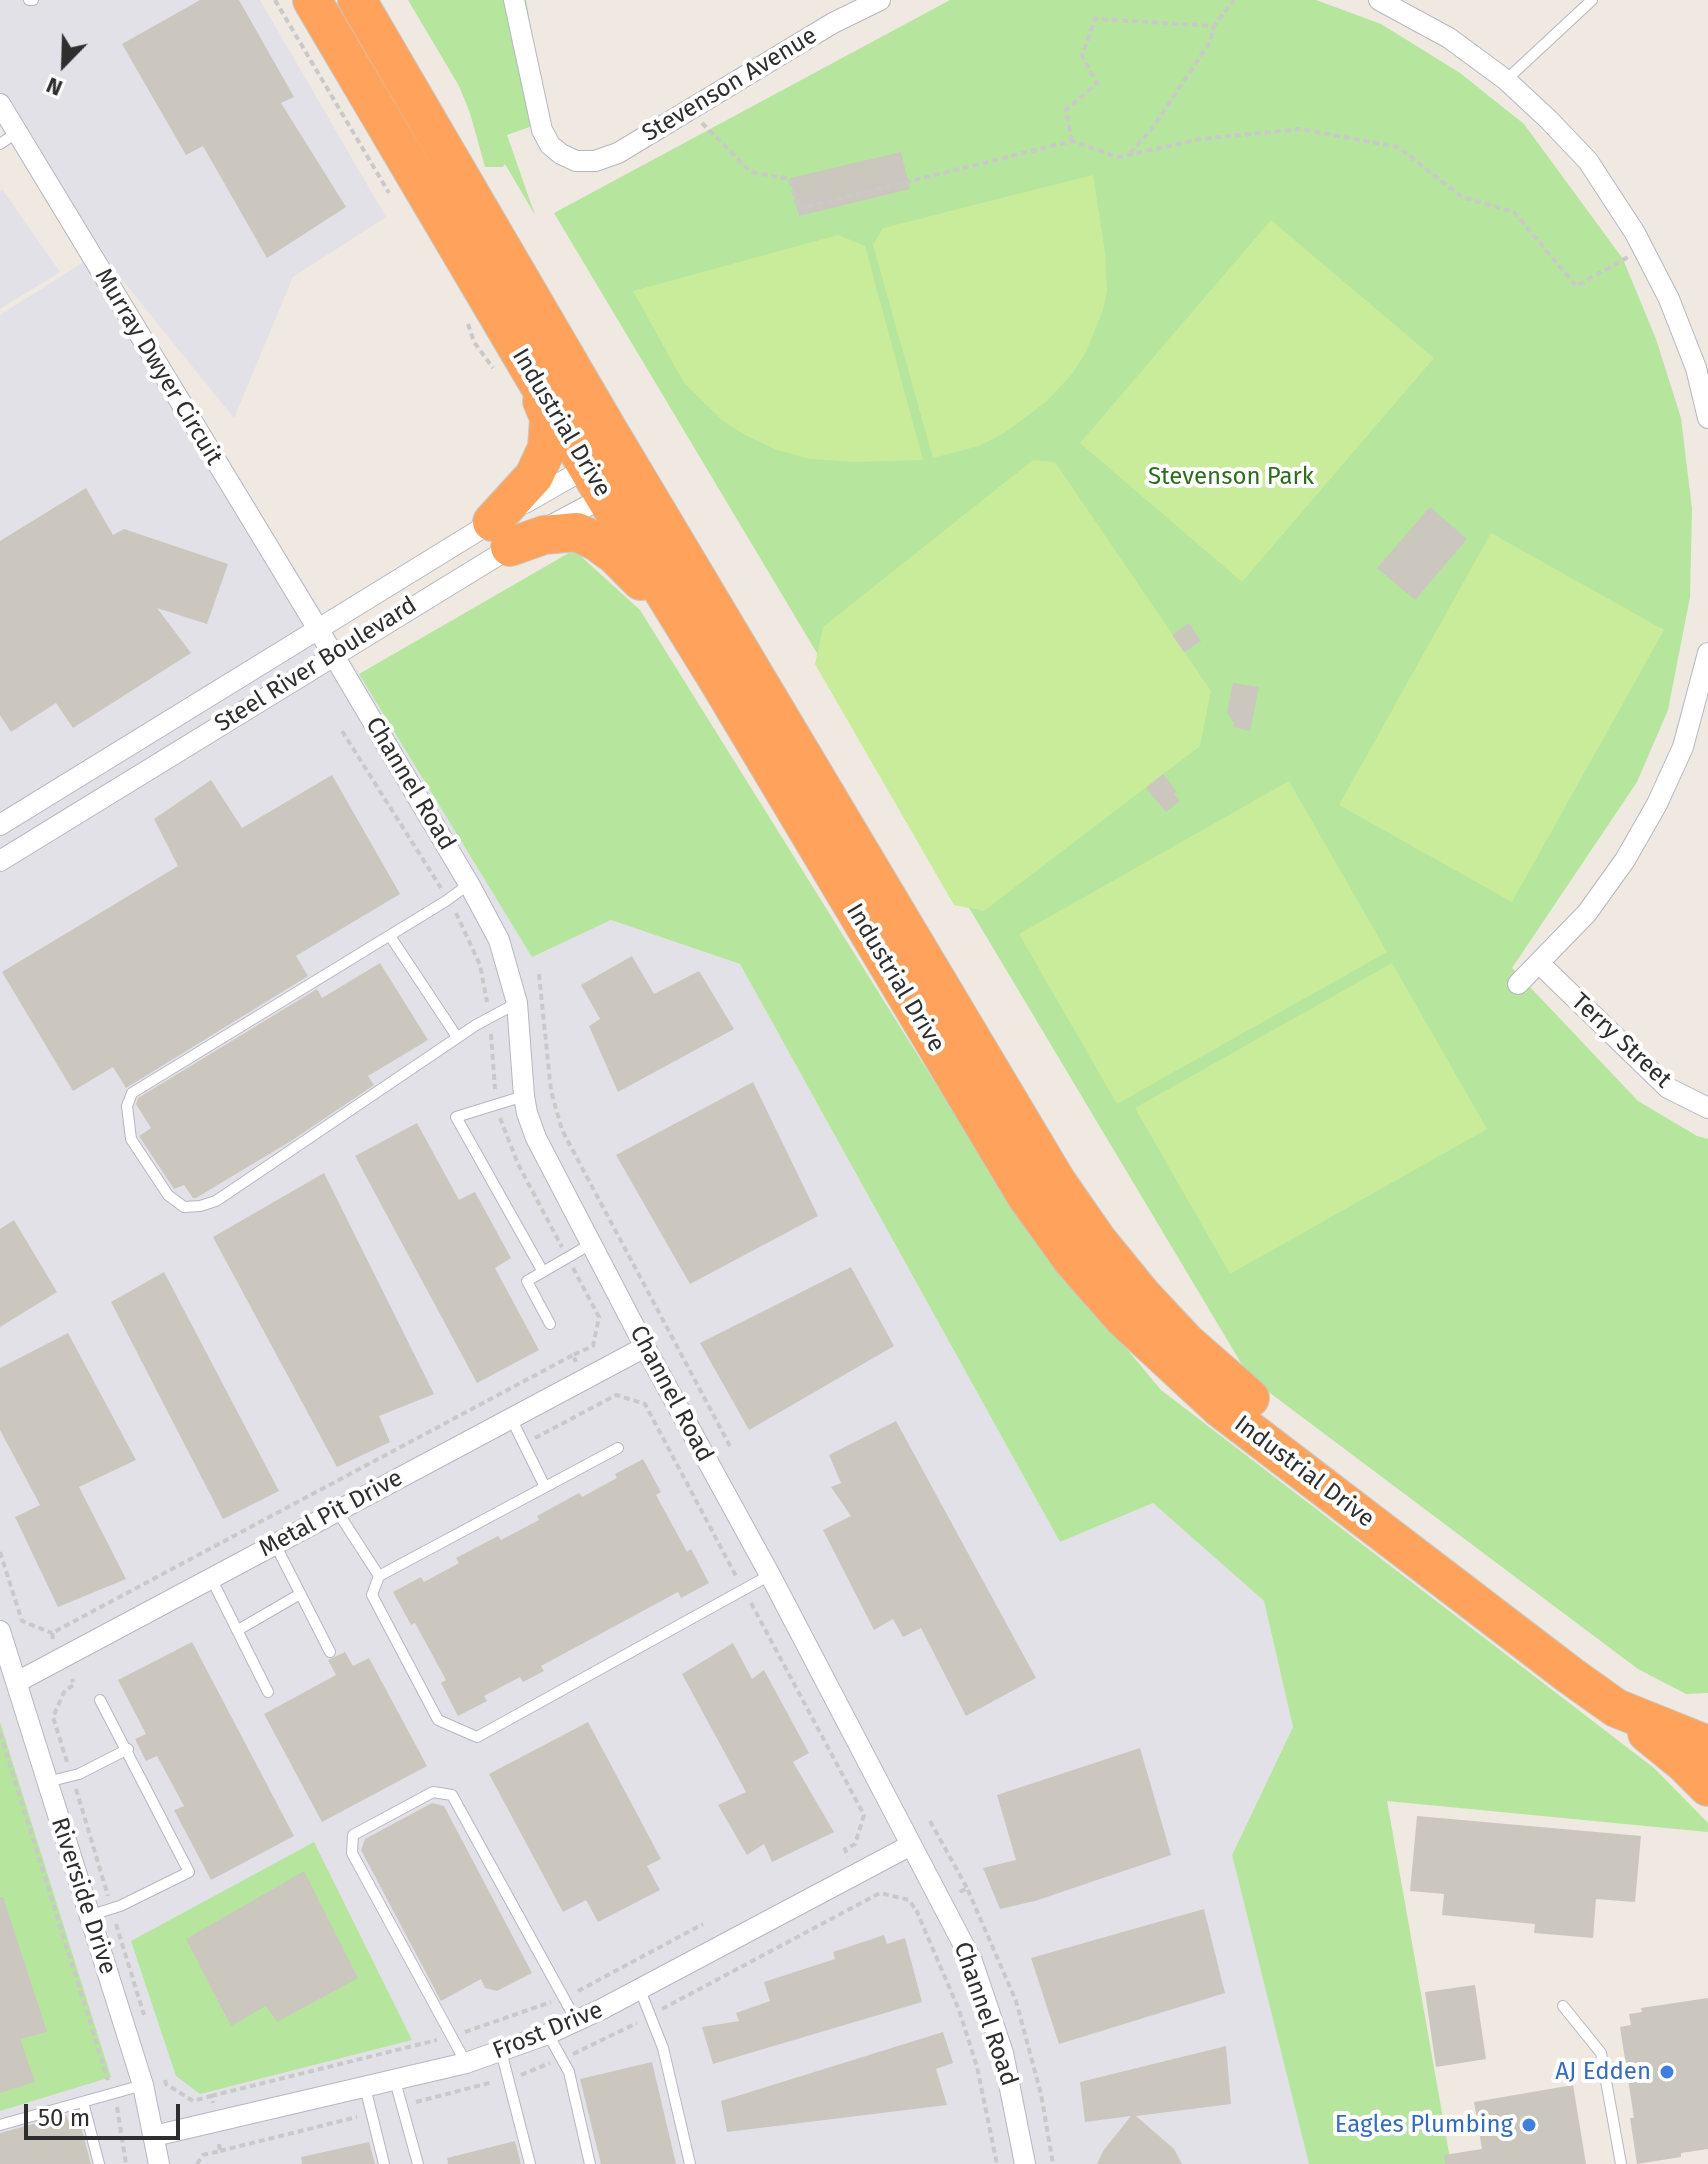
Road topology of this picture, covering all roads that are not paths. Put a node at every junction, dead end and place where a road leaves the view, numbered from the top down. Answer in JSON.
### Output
{"nodes":[{"id":1,"x":312,"y":0,"type":"edge"},
{"id":2,"x":357,"y":0,"type":"edge"},
{"id":3,"x":514,"y":0,"type":"edge"},
{"id":4,"x":880,"y":0,"type":"edge"},
{"id":5,"x":1379,"y":0,"type":"edge"},
{"id":6,"x":1592,"y":0,"type":"edge"},
{"id":7,"x":1506,"y":80,"type":"junction"},
{"id":8,"x":0,"y":104,"type":"edge"},
{"id":9,"x":8,"y":138,"type":"edge"},
{"id":10,"x":514,"y":372,"type":"junction"},
{"id":11,"x":1708,"y":418,"type":"edge"},
{"id":12,"x":629,"y":464,"type":"junction"},
{"id":13,"x":596,"y":482,"type":"junction"},
{"id":14,"x":501,"y":534,"type":"junction"},
{"id":15,"x":318,"y":629,"type":"junction"},
{"id":16,"x":1708,"y":653,"type":"edge"},
{"id":17,"x":333,"y":655,"type":"junction"},
{"id":18,"x":719,"y":682,"type":"junction"},
{"id":19,"x":0,"y":825,"type":"edge"},
{"id":20,"x":0,"y":861,"type":"edge"},
{"id":21,"x":469,"y":884,"type":"junction"},
{"id":22,"x":390,"y":936,"type":"junction"},
{"id":23,"x":1540,"y":964,"type":"junction"},
{"id":24,"x":1518,"y":984,"type":"dead end"},
{"id":25,"x":517,"y":1003,"type":"junction"},
{"id":26,"x":457,"y":1037,"type":"junction"},
{"id":27,"x":524,"y":1096,"type":"junction"},
{"id":28,"x":1708,"y":1108,"type":"edge"},
{"id":29,"x":591,"y":1244,"type":"junction"},
{"id":30,"x":543,"y":1272,"type":"junction"},
{"id":31,"x":550,"y":1324,"type":"dead end"},
{"id":32,"x":645,"y":1347,"type":"junction"},
{"id":33,"x":511,"y":1418,"type":"junction"},
{"id":34,"x":618,"y":1448,"type":"dead end"},
{"id":35,"x":545,"y":1487,"type":"junction"},
{"id":36,"x":337,"y":1511,"type":"junction"},
{"id":37,"x":275,"y":1544,"type":"junction"},
{"id":38,"x":770,"y":1575,"type":"junction"},
{"id":39,"x":379,"y":1576,"type":"junction"},
{"id":40,"x":211,"y":1578,"type":"junction"},
{"id":41,"x":300,"y":1594,"type":"junction"},
{"id":42,"x":238,"y":1630,"type":"junction"},
{"id":43,"x":2,"y":1641,"type":"edge"},
{"id":44,"x":330,"y":1652,"type":"dead end"},
{"id":45,"x":17,"y":1682,"type":"junction"},
{"id":46,"x":268,"y":1692,"type":"dead end"},
{"id":47,"x":100,"y":1700,"type":"dead end"},
{"id":48,"x":1616,"y":1708,"type":"junction"},
{"id":49,"x":1708,"y":1718,"type":"edge"},
{"id":50,"x":1708,"y":1745,"type":"edge"},
{"id":51,"x":128,"y":1749,"type":"junction"},
{"id":52,"x":47,"y":1782,"type":"junction"},
{"id":53,"x":1708,"y":1787,"type":"edge"},
{"id":54,"x":911,"y":1845,"type":"junction"},
{"id":55,"x":88,"y":1916,"type":"junction"},
{"id":56,"x":640,"y":1990,"type":"junction"},
{"id":57,"x":1563,"y":2006,"type":"dead end"},
{"id":58,"x":577,"y":2022,"type":"junction"},
{"id":59,"x":548,"y":2034,"type":"junction"},
{"id":60,"x":501,"y":2051,"type":"junction"},
{"id":61,"x":466,"y":2063,"type":"junction"},
{"id":62,"x":395,"y":2081,"type":"junction"},
{"id":63,"x":143,"y":2085,"type":"junction"},
{"id":64,"x":365,"y":2087,"type":"junction"},
{"id":65,"x":83,"y":2102,"type":"junction"},
{"id":66,"x":0,"y":2125,"type":"edge"},
{"id":67,"x":154,"y":2136,"type":"junction"},
{"id":68,"x":99,"y":2164,"type":"edge"},
{"id":69,"x":159,"y":2164,"type":"edge"},
{"id":70,"x":384,"y":2164,"type":"edge"},
{"id":71,"x":418,"y":2164,"type":"edge"},
{"id":72,"x":530,"y":2164,"type":"edge"},
{"id":73,"x":590,"y":2164,"type":"edge"},
{"id":74,"x":690,"y":2164,"type":"edge"},
{"id":75,"x":1025,"y":2164,"type":"edge"},
{"id":76,"x":1621,"y":2164,"type":"edge"}],
"edges":[{"from":1,"to":10,"type":"highway","name":"Industrial Drive"},
{"from":2,"to":12,"type":"highway","name":"Industrial Drive"},
{"from":3,"to":4,"type":"street","name":"Stevenson Avenue"},
{"from":5,"to":7,"type":"street"},
{"from":6,"to":7,"type":"lane"},
{"from":7,"to":11,"type":"street"},
{"from":8,"to":9,"type":"street","name":"Murray Dwyer Circuit"},
{"from":9,"to":15,"type":"street","name":"Murray Dwyer Circuit"},
{"from":10,"to":13,"type":"highway","name":"Industrial Drive"},
{"from":10,"to":14,"type":"highway"},
{"from":12,"to":13,"type":"street","name":"Steel River Boulevard"},
{"from":12,"to":13,"type":"street","name":"Steel River Boulevard"},
{"from":12,"to":49,"type":"highway","name":"Industrial Drive"},
{"from":13,"to":14,"type":"street","name":"Steel River Boulevard"},
{"from":13,"to":14,"type":"street","name":"Steel River Boulevard"},
{"from":13,"to":18,"type":"highway","name":"Industrial Drive"},
{"from":14,"to":15,"type":"street","name":"Steel River Boulevard"},
{"from":14,"to":17,"type":"street","name":"Steel River Boulevard"},
{"from":14,"to":18,"type":"highway"},
{"from":15,"to":17,"type":"street","name":"Channel Road"},
{"from":15,"to":19,"type":"street","name":"Steel River Boulevard"},
{"from":16,"to":23,"type":"street"},
{"from":17,"to":20,"type":"street","name":"Steel River Boulevard"},
{"from":17,"to":21,"type":"street","name":"Channel Road"},
{"from":18,"to":48,"type":"highway","name":"Industrial Drive"},
{"from":21,"to":22,"type":"lane"},
{"from":21,"to":25,"type":"street","name":"Channel Road"},
{"from":22,"to":26,"type":"lane"},
{"from":22,"to":26,"type":"lane"},
{"from":23,"to":24,"type":"street"},
{"from":23,"to":28,"type":"street","name":"Terry Street"},
{"from":25,"to":26,"type":"lane"},
{"from":25,"to":27,"type":"street","name":"Channel Road"},
{"from":27,"to":29,"type":"street","name":"Channel Road"},
{"from":27,"to":30,"type":"lane"},
{"from":29,"to":30,"type":"lane"},
{"from":29,"to":32,"type":"street","name":"Channel Road"},
{"from":30,"to":31,"type":"lane"},
{"from":32,"to":33,"type":"street","name":"Metal Pit Drive"},
{"from":32,"to":38,"type":"street","name":"Channel Road"},
{"from":33,"to":35,"type":"lane"},
{"from":33,"to":36,"type":"street","name":"Metal Pit Drive"},
{"from":34,"to":35,"type":"lane"},
{"from":35,"to":39,"type":"lane"},
{"from":36,"to":37,"type":"street","name":"Metal Pit Drive"},
{"from":36,"to":39,"type":"lane"},
{"from":37,"to":40,"type":"street","name":"Metal Pit Drive"},
{"from":37,"to":41,"type":"lane"},
{"from":38,"to":39,"type":"lane"},
{"from":38,"to":54,"type":"street","name":"Channel Road"},
{"from":40,"to":42,"type":"lane"},
{"from":40,"to":45,"type":"street","name":"Metal Pit Drive"},
{"from":41,"to":42,"type":"lane"},
{"from":41,"to":44,"type":"lane"},
{"from":42,"to":46,"type":"lane"},
{"from":43,"to":45,"type":"street","name":"Riverside Drive"},
{"from":45,"to":52,"type":"street","name":"Riverside Drive"},
{"from":47,"to":51,"type":"lane"},
{"from":48,"to":50,"type":"highway","name":"Industrial Drive"},
{"from":48,"to":53,"type":"highway"},
{"from":51,"to":52,"type":"lane"},
{"from":51,"to":55,"type":"lane"},
{"from":52,"to":55,"type":"street","name":"Riverside Drive"},
{"from":54,"to":56,"type":"street","name":"Frost Drive"},
{"from":54,"to":75,"type":"street","name":"Channel Road"},
{"from":55,"to":63,"type":"street","name":"Riverside Drive"},
{"from":56,"to":58,"type":"street","name":"Frost Drive"},
{"from":56,"to":74,"type":"lane"},
{"from":57,"to":76,"type":"lane"},
{"from":58,"to":59,"type":"street","name":"Frost Drive"},
{"from":58,"to":61,"type":"lane"},
{"from":59,"to":60,"type":"street","name":"Frost Drive"},
{"from":59,"to":73,"type":"lane"},
{"from":60,"to":61,"type":"street","name":"Frost Drive"},
{"from":60,"to":72,"type":"lane"},
{"from":61,"to":62,"type":"street","name":"Frost Drive"},
{"from":62,"to":64,"type":"street","name":"Frost Drive"},
{"from":62,"to":71,"type":"lane"},
{"from":63,"to":65,"type":"lane"},
{"from":63,"to":67,"type":"street","name":"Riverside Drive"},
{"from":64,"to":67,"type":"street","name":"Frost Drive"},
{"from":64,"to":70,"type":"lane"},
{"from":65,"to":66,"type":"lane"},
{"from":65,"to":68,"type":"lane"},
{"from":67,"to":69,"type":"street","name":"Riverside Drive"}]}
